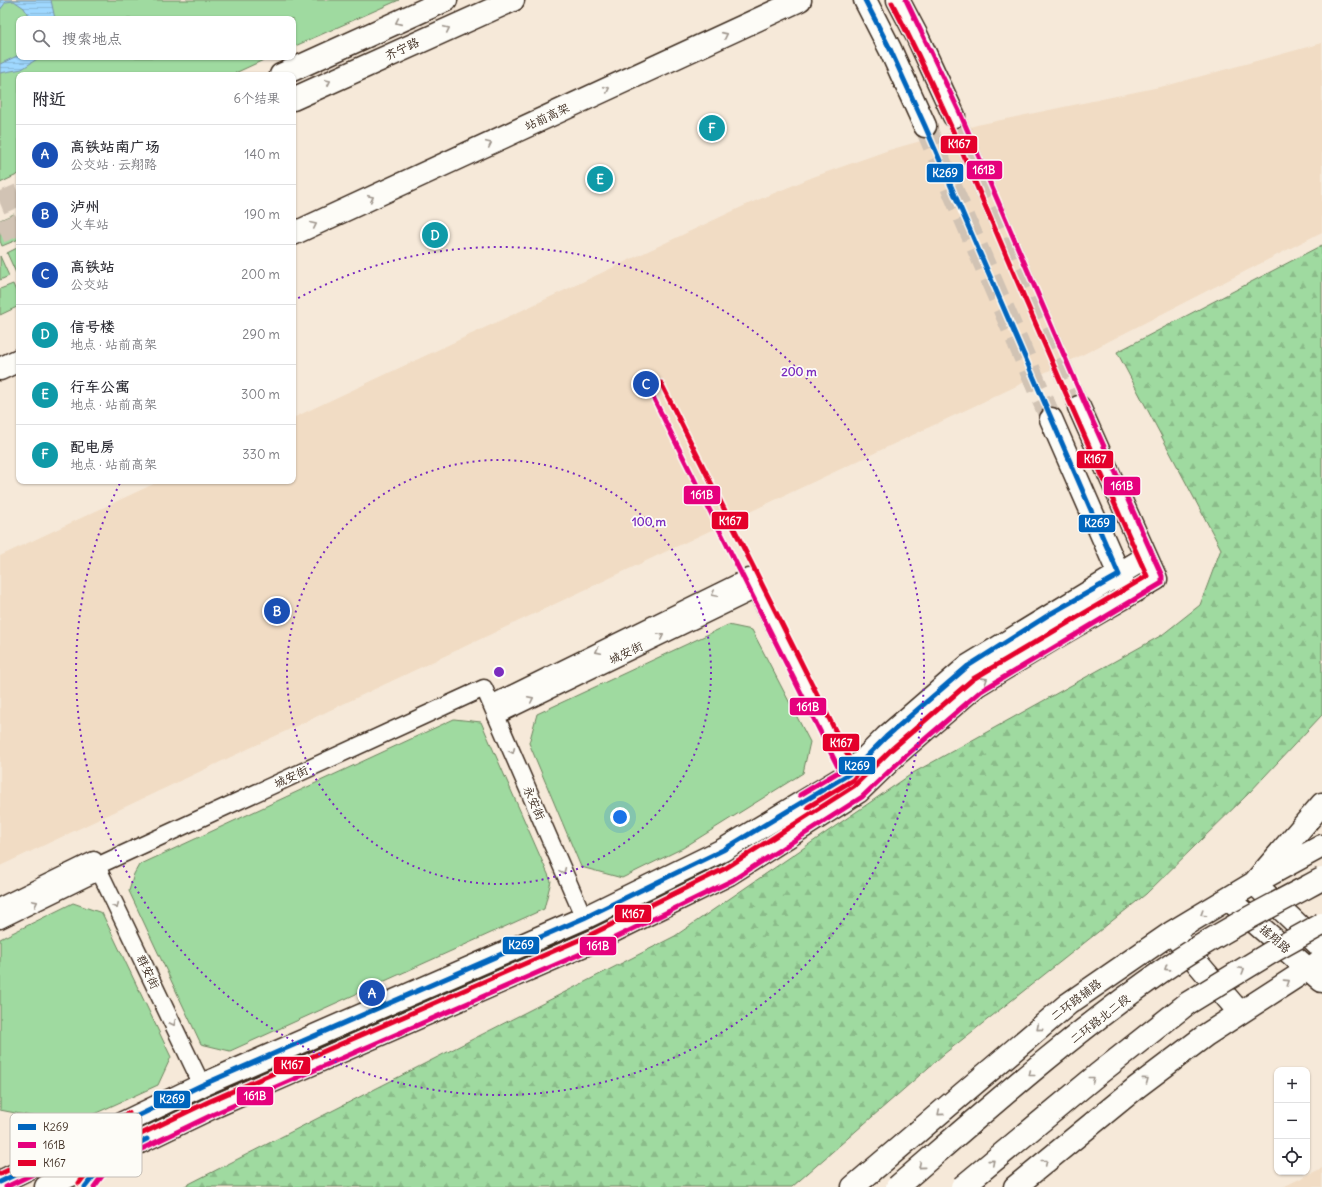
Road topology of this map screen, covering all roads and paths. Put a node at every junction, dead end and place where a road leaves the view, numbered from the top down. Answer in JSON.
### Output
{"nodes":[{"id":1,"x":446,"y":0,"type":"edge"},
{"id":2,"x":512,"y":0,"type":"edge"},
{"id":3,"x":800,"y":0,"type":"edge"},
{"id":4,"x":865,"y":0,"type":"edge"},
{"id":5,"x":898,"y":0,"type":"edge"},
{"id":6,"x":288,"y":72,"type":"edge"},
{"id":7,"x":296,"y":98,"type":"edge"},
{"id":8,"x":954,"y":116,"type":"tunnel mouth"},
{"id":9,"x":925,"y":126,"type":"tunnel mouth"},
{"id":10,"x":296,"y":233,"type":"edge"},
{"id":11,"x":16,"y":361,"type":"edge"},
{"id":12,"x":0,"y":369,"type":"edge"},
{"id":13,"x":1078,"y":407,"type":"tunnel mouth"},
{"id":14,"x":1051,"y":419,"type":"tunnel mouth"},
{"id":15,"x":1145,"y":558,"type":"junction"},
{"id":16,"x":1119,"y":575,"type":"junction"},
{"id":17,"x":1128,"y":595,"type":"junction"},
{"id":18,"x":484,"y":688,"type":"joint"},
{"id":19,"x":494,"y":710,"type":"junction"},
{"id":20,"x":849,"y":774,"type":"junction"},
{"id":21,"x":1322,"y":804,"type":"edge"},
{"id":22,"x":1322,"y":846,"type":"edge"},
{"id":23,"x":97,"y":866,"type":"junction"},
{"id":24,"x":1322,"y":879,"type":"edge"},
{"id":25,"x":1254,"y":883,"type":"junction"},
{"id":26,"x":1228,"y":898,"type":"junction"},
{"id":27,"x":0,"y":906,"type":"edge"},
{"id":28,"x":584,"y":918,"type":"junction"},
{"id":29,"x":0,"y":920,"type":"edge"},
{"id":30,"x":1322,"y":924,"type":"edge"},
{"id":31,"x":1172,"y":933,"type":"junction"},
{"id":32,"x":1322,"y":948,"type":"edge"},
{"id":33,"x":1317,"y":970,"type":"edge"},
{"id":34,"x":1240,"y":1013,"type":"junction"},
{"id":35,"x":202,"y":1085,"type":"junction"},
{"id":36,"x":142,"y":1114,"type":"edge"},
{"id":37,"x":142,"y":1141,"type":"edge"},
{"id":38,"x":10,"y":1177,"type":"edge"},
{"id":39,"x":67,"y":1177,"type":"edge"},
{"id":40,"x":92,"y":1177,"type":"edge"},
{"id":41,"x":0,"y":1182,"type":"edge"},
{"id":42,"x":46,"y":1187,"type":"edge"},
{"id":43,"x":85,"y":1187,"type":"edge"},
{"id":44,"x":853,"y":1187,"type":"edge"},
{"id":45,"x":897,"y":1187,"type":"edge"},
{"id":46,"x":962,"y":1187,"type":"edge"},
{"id":47,"x":1015,"y":1187,"type":"edge"}],
"edges":[{"from":1,"to":6,"type":"main road","one_way":true},
{"from":7,"to":2,"type":"main road","name":"齐宁路","one_way":true},
{"from":10,"to":3,"type":"main road","name":"站前高架","one_way":true},
{"from":4,"to":9,"type":"main road"},
{"from":5,"to":8,"type":"main road"},
{"from":11,"to":12,"type":"main road"},
{"from":13,"to":15,"type":"main road"},
{"from":14,"to":16,"type":"main road"},
{"from":15,"to":16,"type":"main road"},
{"from":15,"to":17,"type":"main road"},
{"from":16,"to":17,"type":"main road"},
{"from":16,"to":20,"type":"main road"},
{"from":37,"to":17,"type":"main road","one_way":true},
{"from":18,"to":19,"type":"street","name":"永安街"},
{"from":18,"to":23,"type":"street","name":"城安街"},
{"from":19,"to":20,"type":"street","name":"城安街"},
{"from":19,"to":28,"type":"street","name":"永安街","one_way":true},
{"from":20,"to":28,"type":"main road"},
{"from":21,"to":25,"type":"main road"},
{"from":22,"to":25,"type":"main road","name":"二环路辅路"},
{"from":23,"to":27,"type":"street","name":"城安街"},
{"from":29,"to":23,"type":"street","name":"城安街","one_way":true},
{"from":23,"to":35,"type":"street","name":"群安街","one_way":true},
{"from":24,"to":45,"type":"main road","name":"二环路北二段","one_way":true,"bridge":true},
{"from":25,"to":26,"type":"main road","name":"二环路辅路"},
{"from":25,"to":32,"type":"main road","name":"摇翔路"},
{"from":26,"to":31,"type":"main road","name":"二环路辅路","one_way":true},
{"from":26,"to":33,"type":"main road","name":"摇翔路"},
{"from":28,"to":35,"type":"main road"},
{"from":46,"to":30,"type":"main road","one_way":true,"bridge":true},
{"from":31,"to":34,"type":"main road"},
{"from":31,"to":44,"type":"main road","name":"二环路辅路","one_way":true},
{"from":34,"to":33,"type":"main road","one_way":true},
{"from":47,"to":34,"type":"main road","one_way":true},
{"from":35,"to":36,"type":"main road"},
{"from":38,"to":41,"type":"main road"},
{"from":39,"to":42,"type":"main road"},
{"from":40,"to":43,"type":"main road"}]}
